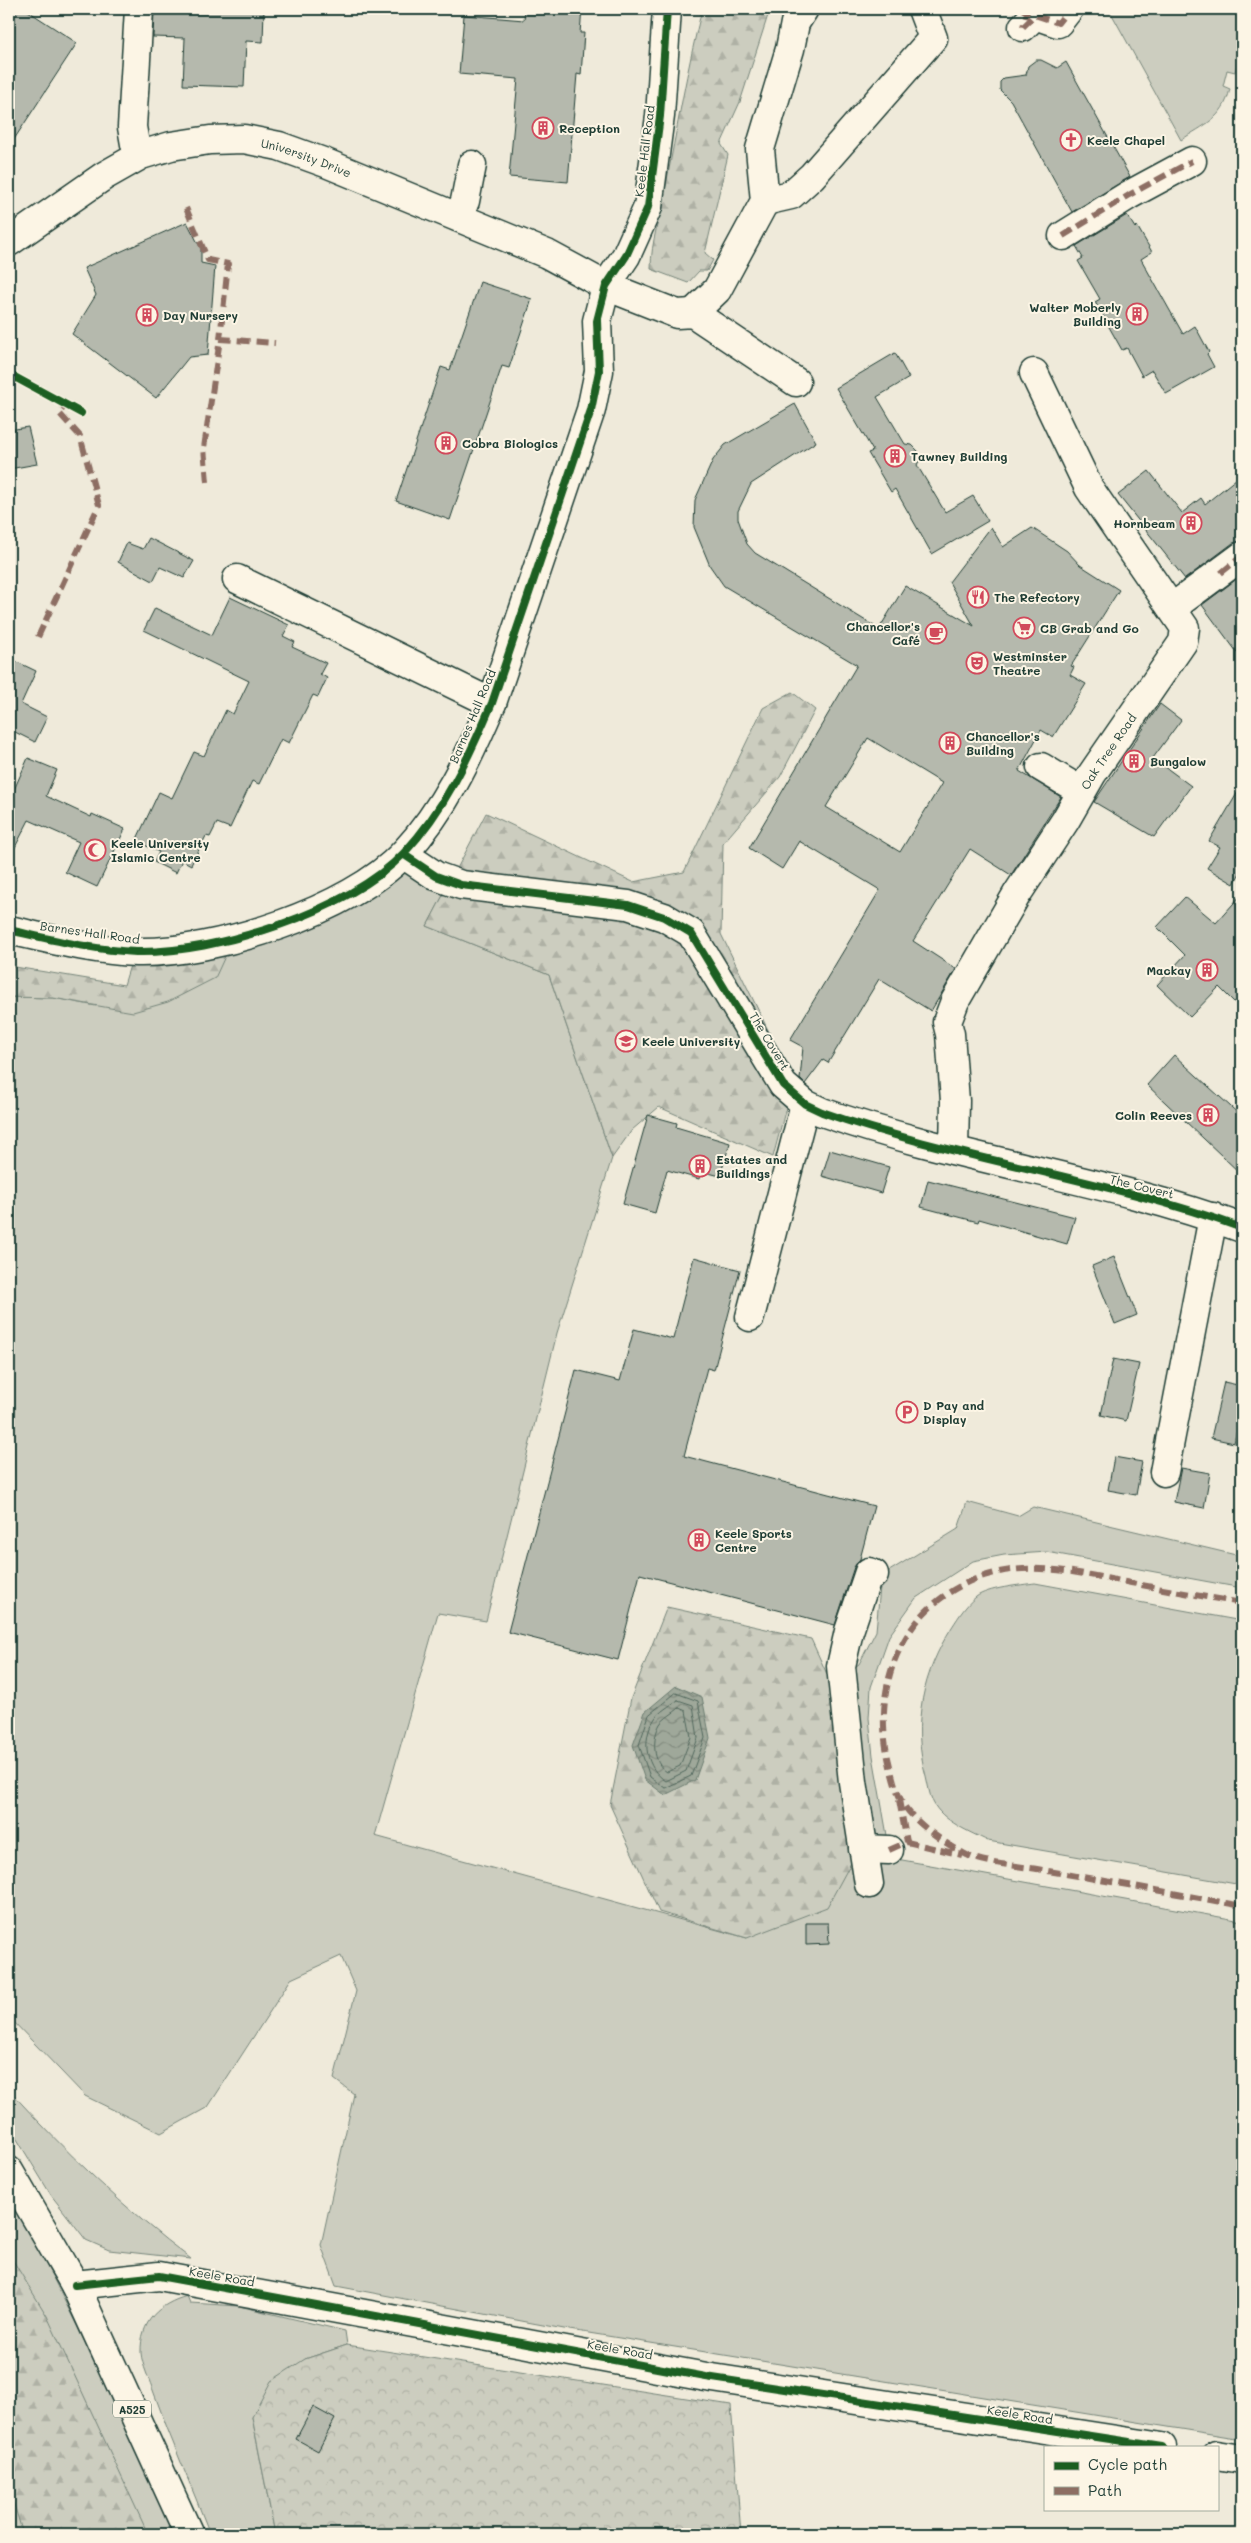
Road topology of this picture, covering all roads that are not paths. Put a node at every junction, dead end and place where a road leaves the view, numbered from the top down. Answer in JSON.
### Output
{"nodes":[{"id":1,"x":139,"y":9,"type":"edge"},
{"id":2,"x":667,"y":9,"type":"edge"},
{"id":3,"x":804,"y":9,"type":"edge"},
{"id":4,"x":922,"y":9,"type":"edge"},
{"id":5,"x":1022,"y":9,"type":"edge"},
{"id":6,"x":1069,"y":9,"type":"edge"},
{"id":7,"x":141,"y":155,"type":"junction"},
{"id":8,"x":1192,"y":161,"type":"dead end"},
{"id":9,"x":472,"y":165,"type":"dead end"},
{"id":10,"x":765,"y":201,"type":"junction"},
{"id":11,"x":458,"y":217,"type":"junction"},
{"id":12,"x":1063,"y":236,"type":"dead end"},
{"id":13,"x":9,"y":242,"type":"edge"},
{"id":14,"x":606,"y":286,"type":"junction"},
{"id":15,"x":693,"y":313,"type":"junction"},
{"id":16,"x":1034,"y":373,"type":"dead end"},
{"id":17,"x":796,"y":382,"type":"dead end"},
{"id":18,"x":1242,"y":556,"type":"edge"},
{"id":19,"x":237,"y":579,"type":"dead end"},
{"id":20,"x":1172,"y":608,"type":"junction"},
{"id":21,"x":492,"y":703,"type":"junction"},
{"id":22,"x":1041,"y":767,"type":"dead end"},
{"id":23,"x":1081,"y":791,"type":"junction"},
{"id":24,"x":403,"y":854,"type":"junction"},
{"id":25,"x":9,"y":930,"type":"edge"},
{"id":26,"x":805,"y":1104,"type":"junction"},
{"id":27,"x":954,"y":1150,"type":"junction"},
{"id":28,"x":1213,"y":1217,"type":"junction"},
{"id":29,"x":1242,"y":1228,"type":"edge"},
{"id":30,"x":750,"y":1317,"type":"dead end"},
{"id":31,"x":1164,"y":1472,"type":"dead end"},
{"id":32,"x":874,"y":1574,"type":"dead end"},
{"id":33,"x":869,"y":1884,"type":"dead end"},
{"id":34,"x":9,"y":2171,"type":"edge"},
{"id":35,"x":75,"y":2285,"type":"junction"},
{"id":36,"x":1155,"y":2446,"type":"edge"},
{"id":37,"x":1218,"y":2455,"type":"edge"},
{"id":38,"x":1242,"y":2459,"type":"edge"},
{"id":39,"x":189,"y":2534,"type":"edge"}],
"edges":[{"from":1,"to":7,"type":"street"},
{"from":2,"to":14,"type":"street","name":"Keele Hall Road"},
{"from":3,"to":10,"type":"street"},
{"from":4,"to":10,"type":"street"},
{"from":5,"to":6,"type":"street"},
{"from":7,"to":11,"type":"street","name":"University Drive"},
{"from":7,"to":13,"type":"street","name":"University Drive"},
{"from":8,"to":12,"type":"street"},
{"from":9,"to":11,"type":"street"},
{"from":10,"to":15,"type":"street"},
{"from":11,"to":14,"type":"street","name":"University Drive"},
{"from":14,"to":15,"type":"street","name":"University Drive"},
{"from":14,"to":21,"type":"street","name":"Barnes Hall Road"},
{"from":15,"to":17,"type":"street"},
{"from":16,"to":20,"type":"street","name":"Oak Tree Road"},
{"from":18,"to":20,"type":"street"},
{"from":19,"to":21,"type":"street"},
{"from":20,"to":23,"type":"street","name":"Oak Tree Road"},
{"from":21,"to":24,"type":"street","name":"Barnes Hall Road"},
{"from":22,"to":23,"type":"street"},
{"from":23,"to":27,"type":"street","name":"Oak Tree Road"},
{"from":24,"to":25,"type":"street","name":"Barnes Hall Road"},
{"from":24,"to":26,"type":"street","name":"The Covert"},
{"from":26,"to":27,"type":"street","name":"The Covert"},
{"from":26,"to":30,"type":"street"},
{"from":27,"to":28,"type":"street","name":"The Covert"},
{"from":28,"to":29,"type":"street","name":"The Covert"},
{"from":28,"to":31,"type":"street"},
{"from":32,"to":33,"type":"street"},
{"from":34,"to":35,"type":"street","number":"A525"},
{"from":35,"to":36,"type":"street","name":"Keele Road"},
{"from":35,"to":39,"type":"street","number":"A525"},
{"from":37,"to":38,"type":"street"}]}
